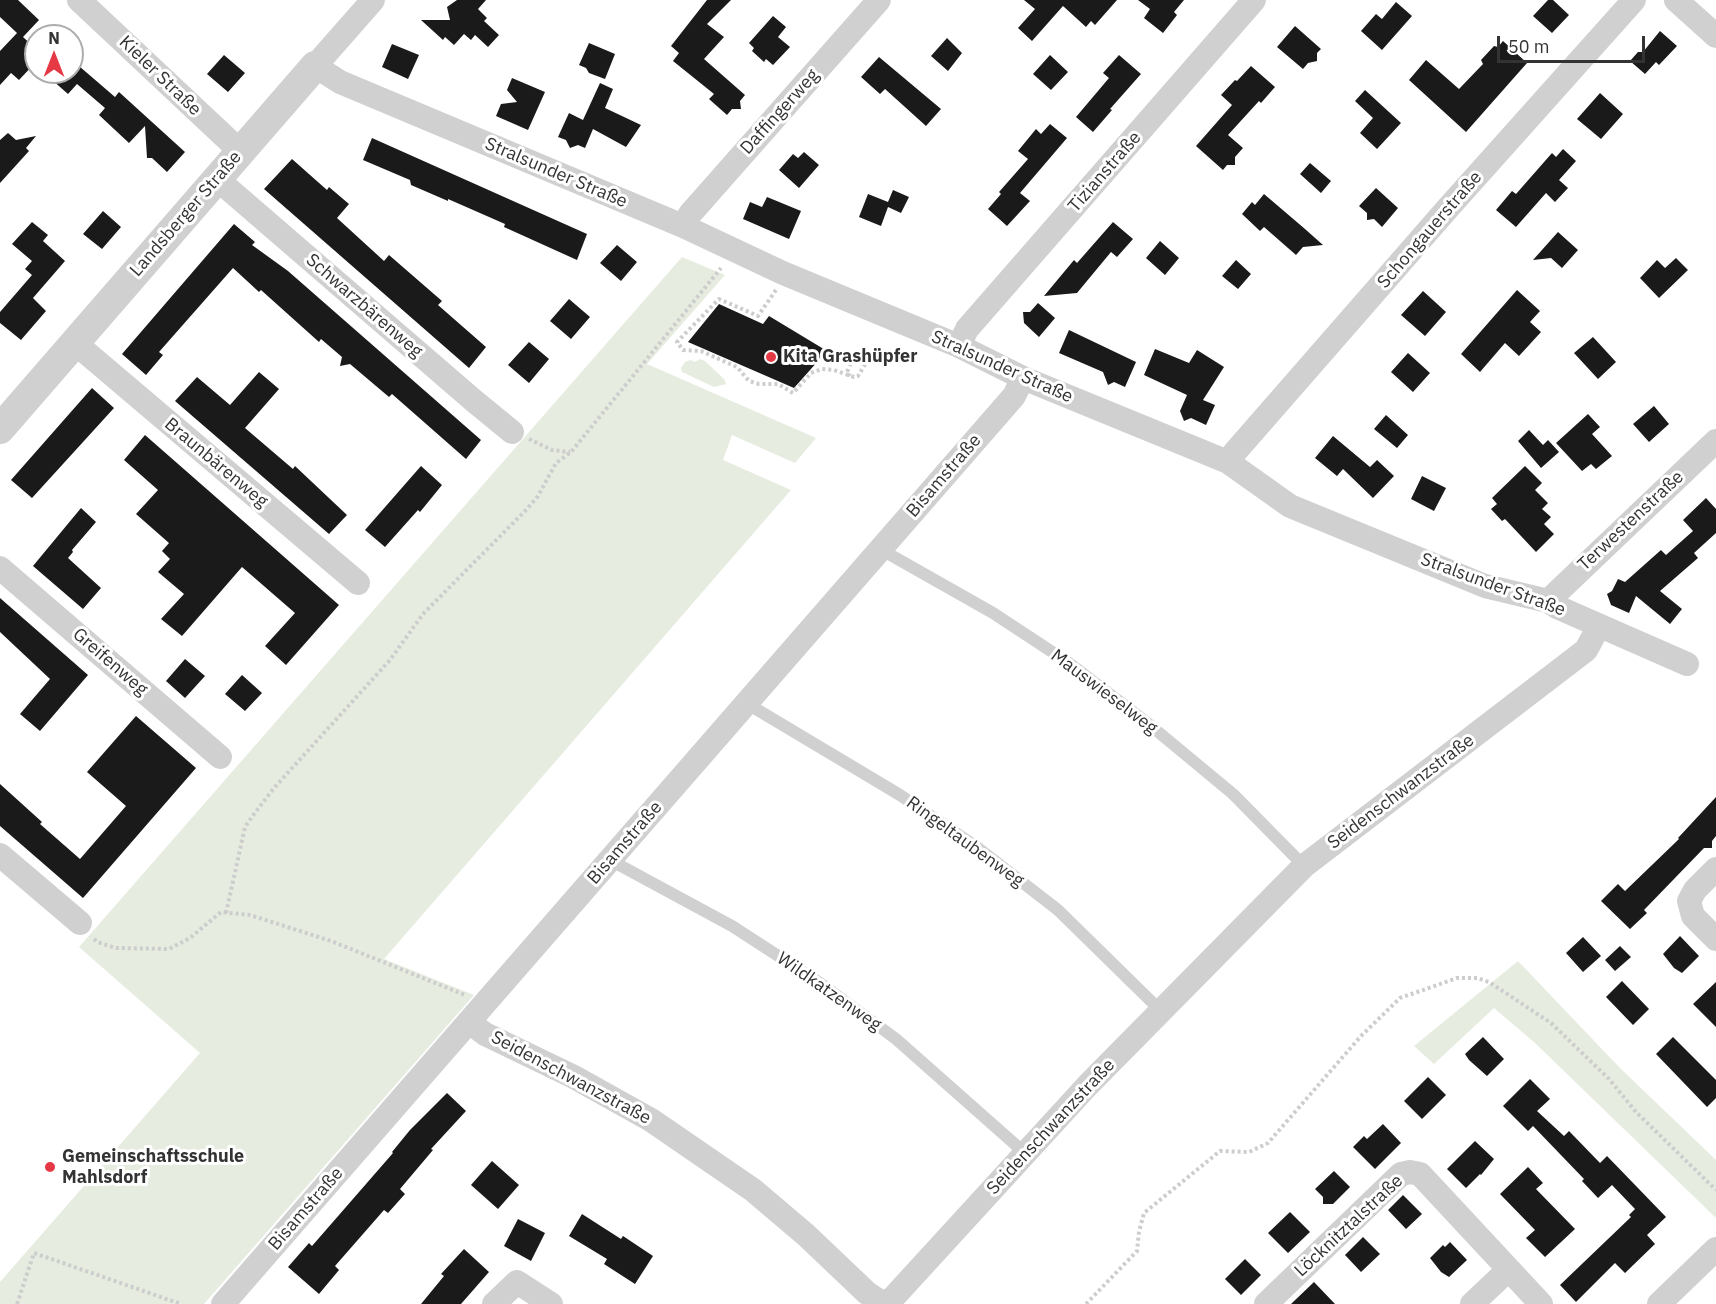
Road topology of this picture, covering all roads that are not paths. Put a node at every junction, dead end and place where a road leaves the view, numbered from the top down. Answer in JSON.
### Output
{"nodes":[{"id":1,"x":79,"y":0,"type":"edge"},
{"id":2,"x":373,"y":0,"type":"edge"},
{"id":3,"x":879,"y":0,"type":"edge"},
{"id":4,"x":1254,"y":0,"type":"edge"},
{"id":5,"x":1634,"y":0,"type":"edge"},
{"id":6,"x":1676,"y":0,"type":"edge"},
{"id":7,"x":1716,"y":36,"type":"edge"},
{"id":8,"x":315,"y":66,"type":"junction"},
{"id":9,"x":241,"y":152,"type":"junction"},
{"id":10,"x":217,"y":179,"type":"junction"},
{"id":11,"x":683,"y":226,"type":"junction"},
{"id":12,"x":75,"y":343,"type":"junction"},
{"id":13,"x":959,"y":346,"type":"junction"},
{"id":14,"x":1023,"y":378,"type":"junction"},
{"id":15,"x":0,"y":429,"type":"edge"},
{"id":16,"x":512,"y":432,"type":"road end"},
{"id":17,"x":1716,"y":441,"type":"edge"},
{"id":18,"x":1228,"y":462,"type":"junction"},
{"id":19,"x":880,"y":549,"type":"junction"},
{"id":20,"x":0,"y":568,"type":"edge"},
{"id":21,"x":358,"y":583,"type":"dead end"},
{"id":22,"x":1548,"y":601,"type":"junction"},
{"id":23,"x":1599,"y":626,"type":"junction"},
{"id":24,"x":1687,"y":664,"type":"dead end"},
{"id":25,"x":746,"y":703,"type":"junction"},
{"id":26,"x":220,"y":757,"type":"dead end"},
{"id":27,"x":0,"y":855,"type":"edge"},
{"id":28,"x":610,"y":860,"type":"junction"},
{"id":29,"x":1304,"y":866,"type":"junction"},
{"id":30,"x":1716,"y":869,"type":"edge"},
{"id":31,"x":80,"y":923,"type":"road end"},
{"id":32,"x":1716,"y":939,"type":"edge"},
{"id":33,"x":1161,"y":1011,"type":"junction"},
{"id":34,"x":469,"y":1022,"type":"junction"},
{"id":35,"x":1026,"y":1154,"type":"junction"},
{"id":36,"x":1716,"y":1249,"type":"edge"},
{"id":37,"x":1508,"y":1270,"type":"junction"},
{"id":38,"x":881,"y":1303,"type":"edge"},
{"id":39,"x":223,"y":1304,"type":"edge"},
{"id":40,"x":494,"y":1304,"type":"edge"},
{"id":41,"x":551,"y":1304,"type":"edge"},
{"id":42,"x":1266,"y":1304,"type":"edge"},
{"id":43,"x":1472,"y":1304,"type":"edge"},
{"id":44,"x":1541,"y":1304,"type":"edge"},
{"id":45,"x":1659,"y":1304,"type":"edge"}],
"edges":[{"from":1,"to":9,"type":"street","name":"Kieler Straße"},
{"from":2,"to":8,"type":"street","name":"Landsberger Straße"},
{"from":3,"to":11,"type":"street","name":"Daffingerweg"},
{"from":4,"to":13,"type":"street","name":"Tizianstraße"},
{"from":5,"to":18,"type":"street","name":"Schongauerstraße"},
{"from":6,"to":7,"type":"street"},
{"from":8,"to":9,"type":"street","name":"Landsberger Straße"},
{"from":8,"to":11,"type":"street","name":"Stralsunder Straße"},
{"from":9,"to":10,"type":"street","name":"Landsberger Straße"},
{"from":10,"to":12,"type":"street","name":"Landsberger Straße"},
{"from":10,"to":16,"type":"street","name":"Schwarzbärenweg"},
{"from":11,"to":13,"type":"street","name":"Stralsunder Straße"},
{"from":12,"to":15,"type":"street","name":"Landsberger Straße"},
{"from":12,"to":21,"type":"street","name":"Braunbärenweg"},
{"from":13,"to":14,"type":"street","name":"Stralsunder Straße"},
{"from":14,"to":18,"type":"street","name":"Stralsunder Straße"},
{"from":14,"to":19,"type":"street","name":"Bisamstraße"},
{"from":17,"to":22,"type":"street","name":"Terwestenstraße"},
{"from":18,"to":22,"type":"street","name":"Stralsunder Straße"},
{"from":19,"to":25,"type":"street","name":"Bisamstraße"},
{"from":19,"to":29,"type":"lane","name":"Mauswieselweg"},
{"from":20,"to":26,"type":"street","name":"Greifenweg"},
{"from":22,"to":23,"type":"street","name":"Stralsunder Straße"},
{"from":23,"to":24,"type":"street","name":"Stralsunder Straße"},
{"from":23,"to":29,"type":"street","name":"Seidenschwanzstraße"},
{"from":25,"to":28,"type":"street","name":"Bisamstraße"},
{"from":25,"to":33,"type":"lane","name":"Ringeltaubenweg"},
{"from":27,"to":31,"type":"street"},
{"from":28,"to":34,"type":"street","name":"Bisamstraße"},
{"from":28,"to":35,"type":"lane","name":"Wildkatzenweg"},
{"from":29,"to":33,"type":"street","name":"Seidenschwanzstraße"},
{"from":30,"to":32,"type":"street"},
{"from":33,"to":35,"type":"street","name":"Seidenschwanzstraße"},
{"from":34,"to":38,"type":"street","name":"Seidenschwanzstraße"},
{"from":34,"to":39,"type":"street","name":"Bisamstraße"},
{"from":35,"to":38,"type":"street","name":"Seidenschwanzstraße"},
{"from":36,"to":45,"type":"street"},
{"from":37,"to":42,"type":"street","name":"Löcknitztalstraße"},
{"from":37,"to":43,"type":"street"},
{"from":37,"to":44,"type":"street","name":"Löcknitztalstraße"},
{"from":40,"to":41,"type":"street"}]}
